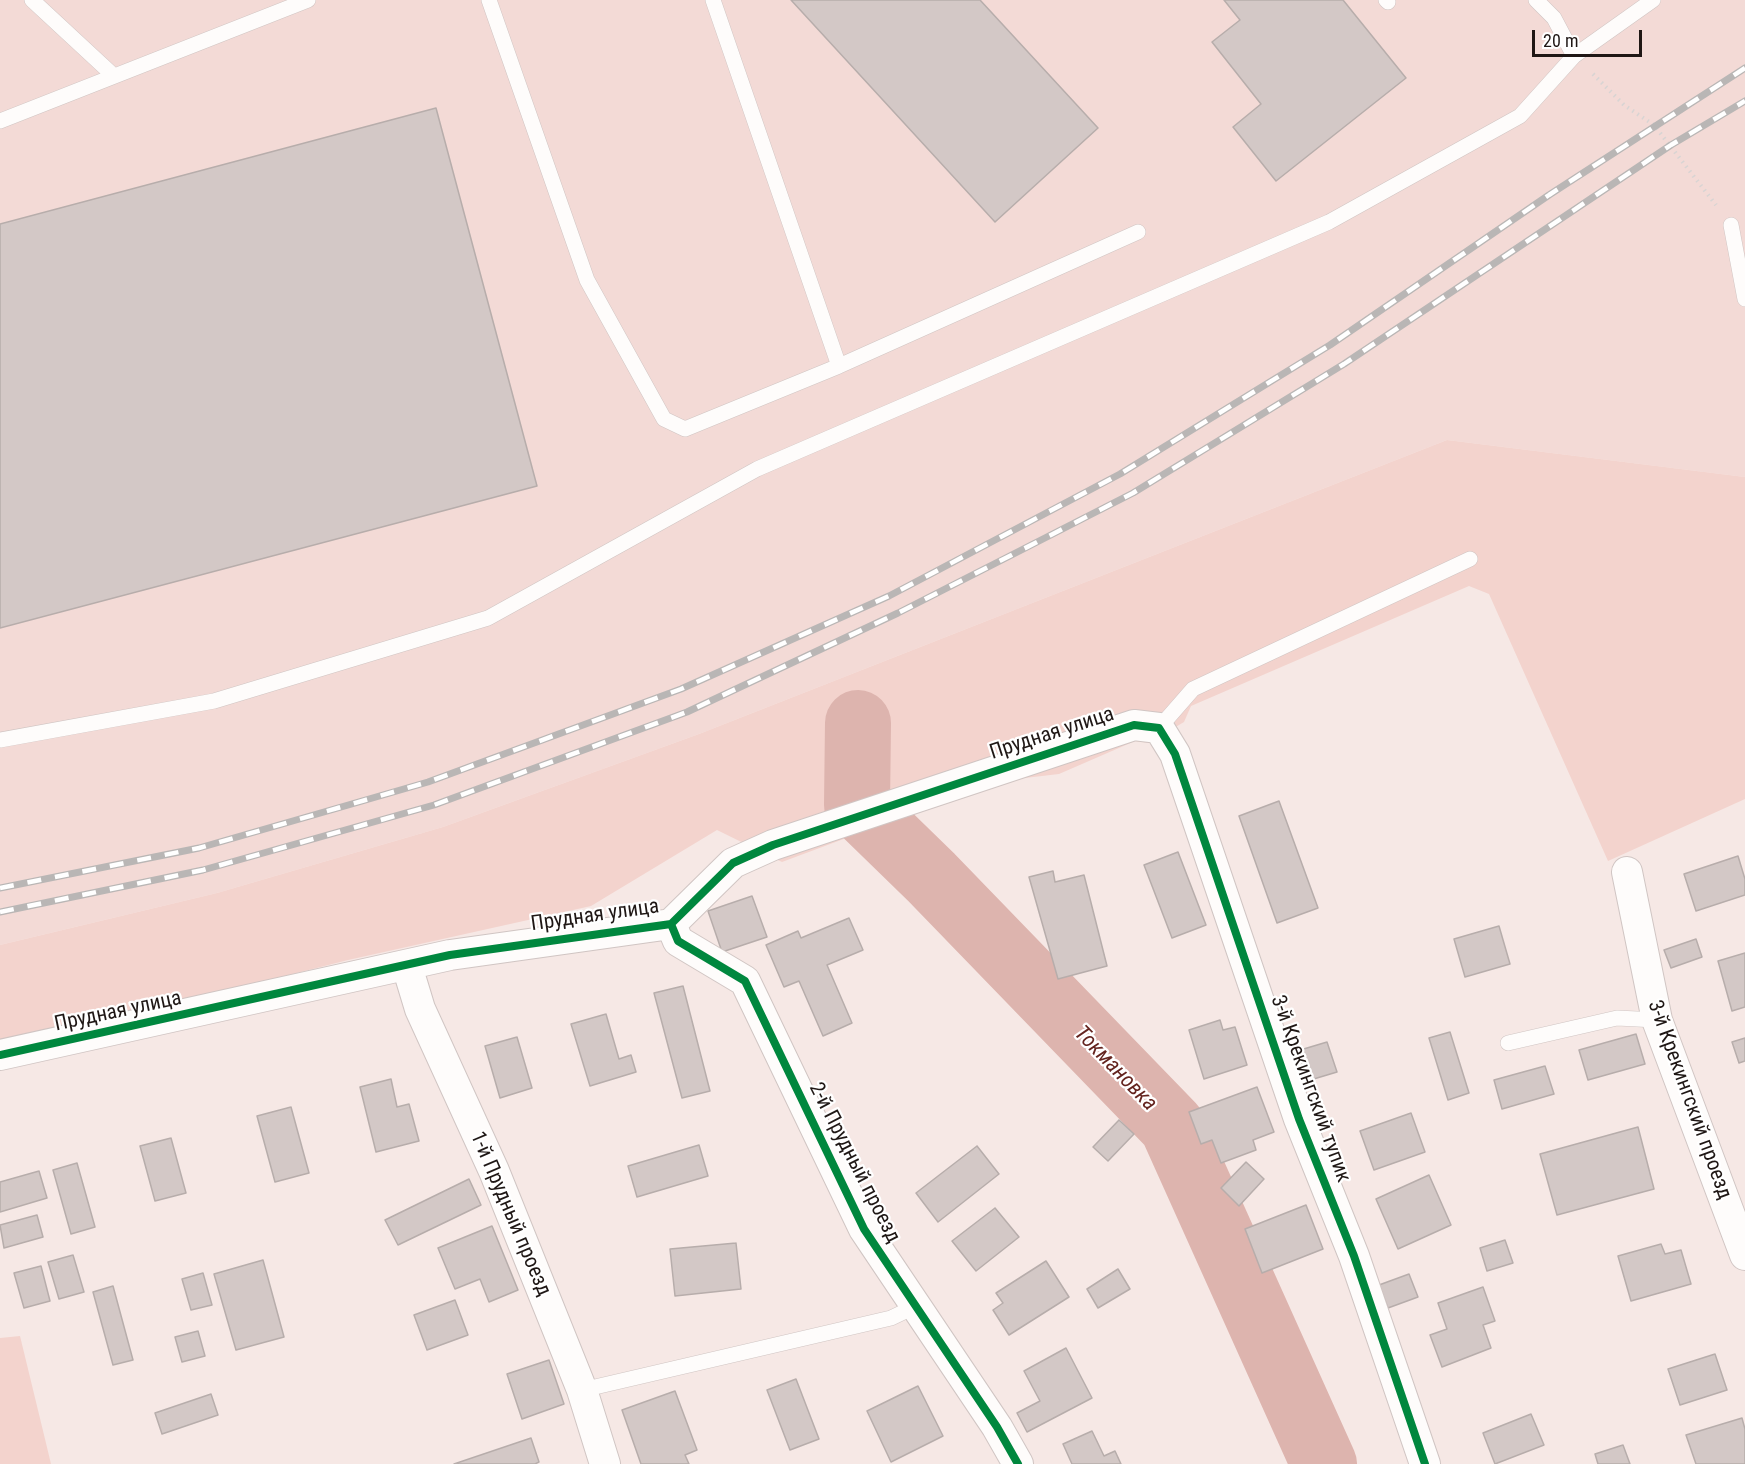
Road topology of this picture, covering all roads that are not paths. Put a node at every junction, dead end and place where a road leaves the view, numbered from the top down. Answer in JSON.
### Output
{"nodes":[{"id":1,"x":32,"y":0,"type":"edge"},
{"id":2,"x":308,"y":0,"type":"edge"},
{"id":3,"x":489,"y":0,"type":"edge"},
{"id":4,"x":712,"y":0,"type":"edge"},
{"id":5,"x":1536,"y":0,"type":"edge"},
{"id":6,"x":1653,"y":0,"type":"edge"},
{"id":7,"x":1574,"y":56,"type":"junction"},
{"id":8,"x":114,"y":76,"type":"junction"},
{"id":9,"x":0,"y":121,"type":"edge"},
{"id":10,"x":1731,"y":225,"type":"road end"},
{"id":11,"x":1138,"y":232,"type":"dead end"},
{"id":12,"x":1745,"y":299,"type":"edge"},
{"id":13,"x":839,"y":366,"type":"junction"},
{"id":14,"x":1470,"y":559,"type":"dead end"},
{"id":15,"x":1159,"y":728,"type":"junction"},
{"id":16,"x":0,"y":740,"type":"edge"},
{"id":17,"x":1627,"y":872,"type":"dead end"},
{"id":18,"x":671,"y":924,"type":"junction"},
{"id":19,"x":407,"y":966,"type":"junction"},
{"id":20,"x":1657,"y":1020,"type":"junction"},
{"id":21,"x":1508,"y":1043,"type":"dead end"},
{"id":22,"x":0,"y":1055,"type":"edge"},
{"id":23,"x":1745,"y":1255,"type":"edge"},
{"id":24,"x":914,"y":1307,"type":"junction"},
{"id":25,"x":582,"y":1390,"type":"junction"},
{"id":26,"x":605,"y":1464,"type":"edge"},
{"id":27,"x":1018,"y":1464,"type":"edge"},
{"id":28,"x":1425,"y":1464,"type":"edge"}],
"edges":[{"from":1,"to":8,"type":"lane"},
{"from":2,"to":8,"type":"lane"},
{"from":3,"to":13,"type":"lane"},
{"from":4,"to":13,"type":"lane"},
{"from":5,"to":7,"type":"lane"},
{"from":6,"to":7,"type":"lane"},
{"from":7,"to":16,"type":"lane"},
{"from":8,"to":9,"type":"lane"},
{"from":10,"to":12,"type":"lane"},
{"from":11,"to":13,"type":"lane"},
{"from":14,"to":15,"type":"lane"},
{"from":15,"to":18,"type":"street","name":"Прудная улица"},
{"from":15,"to":28,"type":"street","name":"3-й Крекингский тупик"},
{"from":17,"to":20,"type":"street","name":"3-й Крекингский проезд"},
{"from":18,"to":19,"type":"street","name":"Прудная улица"},
{"from":18,"to":24,"type":"street","name":"2-й Прудный проезд"},
{"from":19,"to":22,"type":"street","name":"Прудная улица"},
{"from":19,"to":25,"type":"street","name":"1-й Прудный проезд"},
{"from":20,"to":21,"type":"lane"},
{"from":20,"to":23,"type":"street","name":"3-й Крекингский проезд"},
{"from":24,"to":25,"type":"lane"},
{"from":24,"to":27,"type":"street","name":"2-й Прудный проезд"},
{"from":25,"to":26,"type":"street","name":"1-й Прудный проезд"}]}
